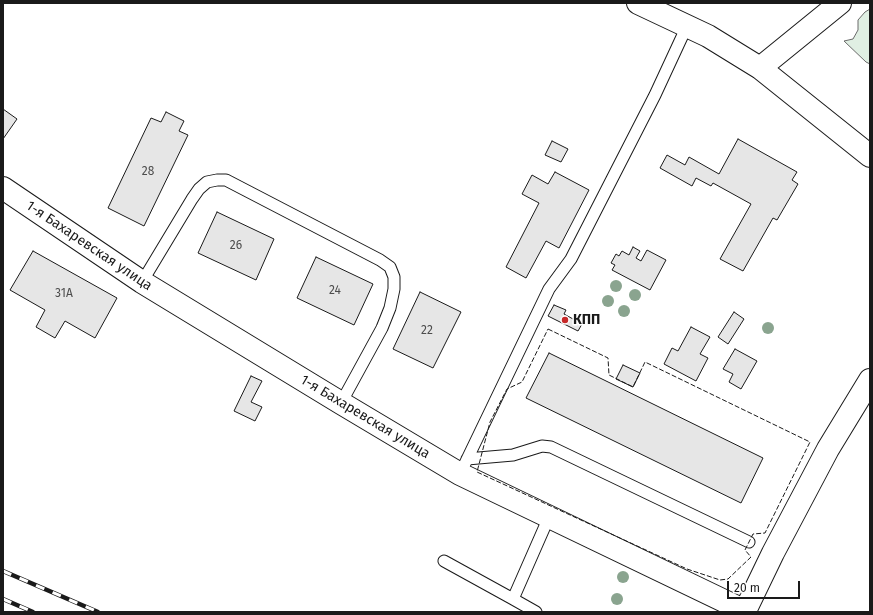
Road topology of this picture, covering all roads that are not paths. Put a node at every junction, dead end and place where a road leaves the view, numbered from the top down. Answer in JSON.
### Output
{"nodes":[{"id":1,"x":638,"y":3,"type":"edge"},
{"id":2,"x":840,"y":3,"type":"edge"},
{"id":3,"x":687,"y":26,"type":"junction"},
{"id":4,"x":760,"y":68,"type":"junction"},
{"id":5,"x":870,"y":156,"type":"edge"},
{"id":6,"x":3,"y":188,"type":"edge"},
{"id":7,"x":142,"y":282,"type":"junction"},
{"id":8,"x":870,"y":380,"type":"edge"},
{"id":9,"x":341,"y":403,"type":"junction"},
{"id":10,"x":464,"y":466,"type":"junction"},
{"id":11,"x":549,"y":516,"type":"junction"},
{"id":12,"x":749,"y":542,"type":"dead end"},
{"id":13,"x":444,"y":561,"type":"dead end"},
{"id":14,"x":513,"y":599,"type":"junction"},
{"id":15,"x":536,"y":612,"type":"edge"},
{"id":16,"x":745,"y":612,"type":"edge"}],
"edges":[{"from":1,"to":3,"type":"street"},
{"from":2,"to":4,"type":"street"},
{"from":3,"to":4,"type":"street"},
{"from":3,"to":10,"type":"lane"},
{"from":4,"to":5,"type":"street"},
{"from":6,"to":7,"type":"street","name":"1-я Бахаревская улица"},
{"from":7,"to":9,"type":"street","name":"1-я Бахаревская улица"},
{"from":7,"to":9,"type":"lane"},
{"from":8,"to":16,"type":"street"},
{"from":9,"to":10,"type":"street","name":"1-я Бахаревская улица"},
{"from":10,"to":11,"type":"street","name":"1-я Бахаревская улица"},
{"from":10,"to":12,"type":"lane"},
{"from":11,"to":14,"type":"lane"},
{"from":11,"to":16,"type":"street","name":"1-я Бахаревская улица"},
{"from":13,"to":14,"type":"lane"},
{"from":14,"to":15,"type":"lane"}]}
